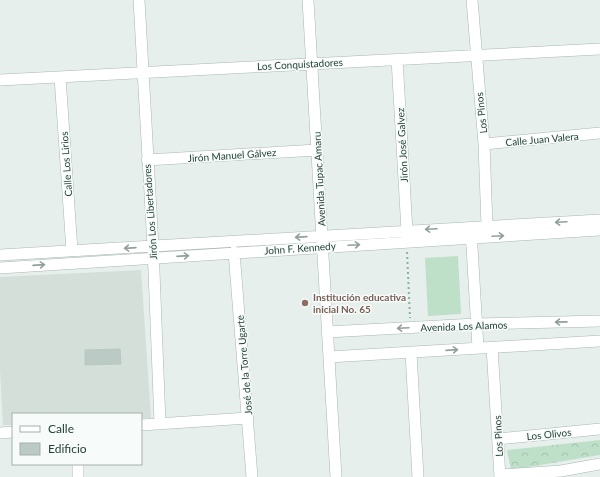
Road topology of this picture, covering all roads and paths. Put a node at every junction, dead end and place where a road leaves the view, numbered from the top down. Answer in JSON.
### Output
{"nodes":[{"id":1,"x":139,"y":0,"type":"edge"},
{"id":2,"x":308,"y":0,"type":"edge"},
{"id":3,"x":472,"y":0,"type":"edge"},
{"id":4,"x":600,"y":49,"type":"edge"},
{"id":5,"x":476,"y":56,"type":"junction"},
{"id":6,"x":397,"y":59,"type":"junction"},
{"id":7,"x":311,"y":64,"type":"junction"},
{"id":8,"x":143,"y":72,"type":"junction"},
{"id":9,"x":60,"y":77,"type":"junction"},
{"id":10,"x":0,"y":80,"type":"edge"},
{"id":11,"x":600,"y":133,"type":"edge"},
{"id":12,"x":484,"y":144,"type":"junction"},
{"id":13,"x":317,"y":150,"type":"junction"},
{"id":14,"x":147,"y":160,"type":"junction"},
{"id":15,"x":600,"y":220,"type":"edge"},
{"id":16,"x":487,"y":226,"type":"junction"},
{"id":17,"x":600,"y":230,"type":"edge"},
{"id":18,"x":471,"y":233,"type":"junction"},
{"id":19,"x":407,"y":236,"type":"junction"},
{"id":20,"x":322,"y":241,"type":"junction"},
{"id":21,"x":153,"y":246,"type":"junction"},
{"id":22,"x":72,"y":251,"type":"junction"},
{"id":23,"x":234,"y":252,"type":"junction"},
{"id":24,"x":0,"y":255,"type":"edge"},
{"id":25,"x":153,"y":258,"type":"junction"},
{"id":26,"x":0,"y":268,"type":"edge"},
{"id":27,"x":600,"y":321,"type":"edge"},
{"id":28,"x":476,"y":324,"type":"junction"},
{"id":29,"x":410,"y":328,"type":"junction"},
{"id":30,"x":327,"y":332,"type":"junction"},
{"id":31,"x":600,"y":341,"type":"edge"},
{"id":32,"x":492,"y":347,"type":"junction"},
{"id":33,"x":478,"y":348,"type":"junction"},
{"id":34,"x":411,"y":353,"type":"junction"},
{"id":35,"x":329,"y":357,"type":"junction"},
{"id":36,"x":248,"y":418,"type":"junction"},
{"id":37,"x":160,"y":424,"type":"junction"},
{"id":38,"x":142,"y":425,"type":"edge"},
{"id":39,"x":600,"y":429,"type":"edge"},
{"id":40,"x":12,"y":432,"type":"edge"},
{"id":41,"x":0,"y":433,"type":"edge"},
{"id":42,"x":498,"y":439,"type":"junction"},
{"id":43,"x":600,"y":464,"type":"edge"},
{"id":44,"x":78,"y":465,"type":"edge"},
{"id":45,"x":500,"y":476,"type":"edge"},
{"id":46,"x":78,"y":477,"type":"edge"},
{"id":47,"x":252,"y":477,"type":"edge"},
{"id":48,"x":336,"y":477,"type":"edge"},
{"id":49,"x":418,"y":477,"type":"edge"}],
"edges":[{"from":1,"to":8,"type":"street","name":"Jirón Los Libertadores"},
{"from":2,"to":7,"type":"street","name":"Avenida Tupac Amaru"},
{"from":3,"to":5,"type":"street","name":"Los Pinos"},
{"from":4,"to":5,"type":"street","name":"Los Conquistadores"},
{"from":5,"to":6,"type":"street","name":"Los Conquistadores"},
{"from":5,"to":12,"type":"street","name":"Los Pinos"},
{"from":6,"to":7,"type":"street","name":"Los Conquistadores"},
{"from":6,"to":19,"type":"street","name":"Jirón José Galvez"},
{"from":7,"to":8,"type":"street","name":"Los Conquistadores"},
{"from":7,"to":13,"type":"street","name":"Avenida Tupac Amaru"},
{"from":8,"to":9,"type":"street","name":"Los Conquistadores"},
{"from":8,"to":14,"type":"street","name":"Jirón Los Libertadores"},
{"from":9,"to":10,"type":"street","name":"Los Conquistadores"},
{"from":9,"to":22,"type":"street","name":"Calle Los Lirios"},
{"from":11,"to":12,"type":"street","name":"Calle Juan Valera"},
{"from":12,"to":16,"type":"street","name":"Los Pinos"},
{"from":13,"to":14,"type":"street","name":"Jirón Manuel Gálvez"},
{"from":13,"to":20,"type":"street","name":"Avenida Tupac Amaru"},
{"from":14,"to":21,"type":"street","name":"Jirón Los Libertadores"},
{"from":15,"to":16,"type":"street","name":"John F. Kennedy","one_way":true},
{"from":16,"to":18,"type":"street","name":"John F. Kennedy"},
{"from":18,"to":17,"type":"street","name":"John F. Kennedy","one_way":true},
{"from":18,"to":19,"type":"street","name":"John F. Kennedy"},
{"from":18,"to":28,"type":"street"},
{"from":19,"to":20,"type":"street","name":"John F. Kennedy"},
{"from":19,"to":29,"type":"path"},
{"from":20,"to":21,"type":"street","name":"John F. Kennedy","one_way":true},
{"from":20,"to":23,"type":"street","name":"John F. Kennedy"},
{"from":20,"to":30,"type":"street","name":"Avenida Tupac Amaru"},
{"from":21,"to":22,"type":"street","name":"John F. Kennedy","one_way":true},
{"from":21,"to":25,"type":"street","name":"Jirón Los Libertadores"},
{"from":22,"to":24,"type":"street","name":"John F. Kennedy"},
{"from":25,"to":23,"type":"street","name":"John F. Kennedy","one_way":true},
{"from":23,"to":36,"type":"street","name":"José de la Torre Ugarte"},
{"from":26,"to":25,"type":"street","name":"John F. Kennedy","one_way":true},
{"from":25,"to":37,"type":"street","name":"Jirón Los Libertadores"},
{"from":27,"to":28,"type":"street","name":"Avenida Los Alamos","one_way":true},
{"from":28,"to":29,"type":"street","name":"Avenida Los Alamos"},
{"from":28,"to":33,"type":"street"},
{"from":29,"to":30,"type":"street","name":"Avenida Los Alamos","one_way":true},
{"from":30,"to":35,"type":"street","name":"Avenida Tupac Amaru"},
{"from":31,"to":32,"type":"street"},
{"from":32,"to":33,"type":"street"},
{"from":32,"to":42,"type":"street","name":"Los Pinos"},
{"from":34,"to":33,"type":"street","one_way":true},
{"from":34,"to":35,"type":"street"},
{"from":34,"to":49,"type":"street"},
{"from":35,"to":48,"type":"street","name":"Avenida Tupac Amaru"},
{"from":36,"to":37,"type":"street"},
{"from":36,"to":47,"type":"street","name":"José de la Torre Ugarte"},
{"from":37,"to":38,"type":"street"},
{"from":39,"to":42,"type":"street","name":"Los Olivos"},
{"from":40,"to":41,"type":"street"},
{"from":42,"to":45,"type":"street","name":"Los Pinos"},
{"from":43,"to":45,"type":"street"},
{"from":44,"to":46,"type":"street"}]}
